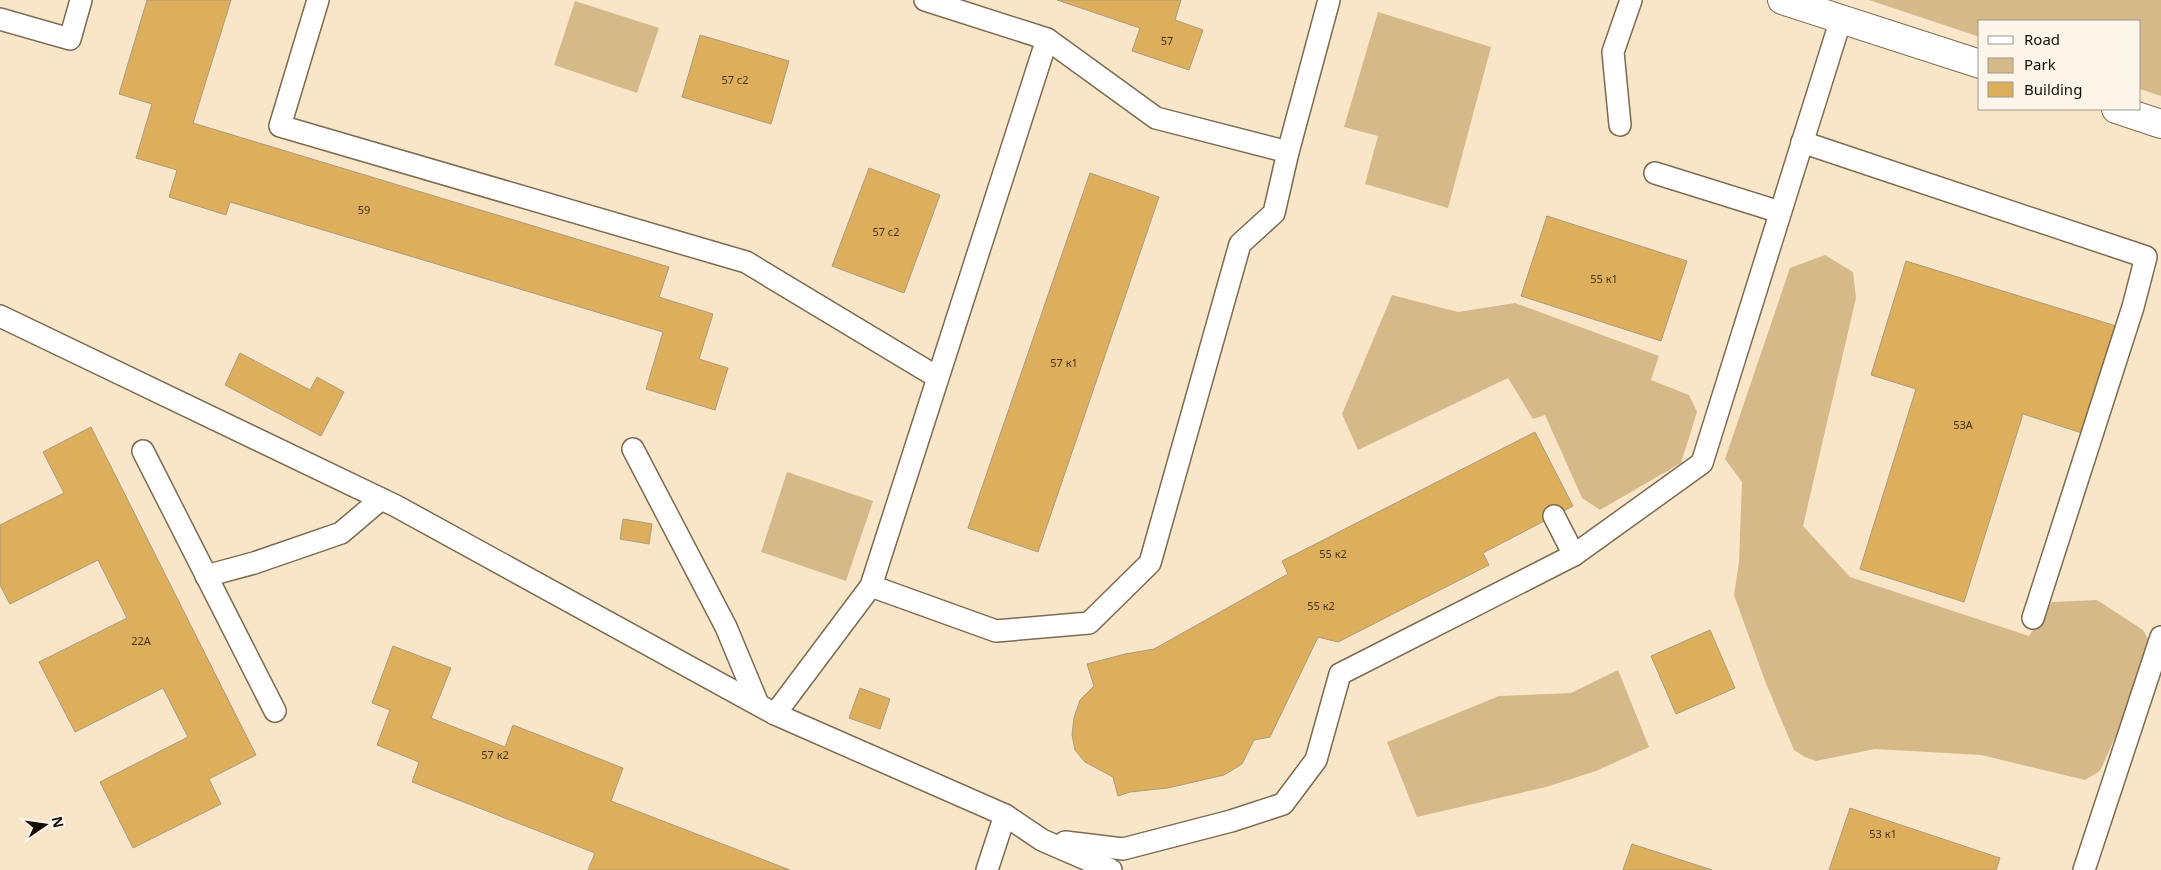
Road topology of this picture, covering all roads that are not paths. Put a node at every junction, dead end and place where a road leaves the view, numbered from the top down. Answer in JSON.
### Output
{"nodes":[{"id":1,"x":81,"y":0,"type":"edge"},
{"id":2,"x":318,"y":0,"type":"edge"},
{"id":3,"x":925,"y":0,"type":"edge"},
{"id":4,"x":1329,"y":0,"type":"edge"},
{"id":5,"x":1631,"y":0,"type":"edge"},
{"id":6,"x":1782,"y":0,"type":"edge"},
{"id":7,"x":0,"y":19,"type":"edge"},
{"id":8,"x":1841,"y":19,"type":"junction"},
{"id":9,"x":1047,"y":39,"type":"junction"},
{"id":10,"x":1978,"y":63,"type":"edge"},
{"id":11,"x":2119,"y":110,"type":"edge"},
{"id":12,"x":2161,"y":124,"type":"edge"},
{"id":13,"x":1620,"y":125,"type":"dead end"},
{"id":14,"x":1802,"y":142,"type":"junction"},
{"id":15,"x":1288,"y":152,"type":"junction"},
{"id":16,"x":1655,"y":173,"type":"dead end"},
{"id":17,"x":1780,"y":212,"type":"junction"},
{"id":18,"x":0,"y":316,"type":"edge"},
{"id":19,"x":938,"y":377,"type":"junction"},
{"id":20,"x":633,"y":449,"type":"dead end"},
{"id":21,"x":143,"y":451,"type":"dead end"},
{"id":22,"x":381,"y":499,"type":"junction"},
{"id":23,"x":1554,"y":516,"type":"dead end"},
{"id":24,"x":1574,"y":555,"type":"junction"},
{"id":25,"x":206,"y":576,"type":"junction"},
{"id":26,"x":871,"y":586,"type":"junction"},
{"id":27,"x":2033,"y":618,"type":"dead end"},
{"id":28,"x":2161,"y":637,"type":"edge"},
{"id":29,"x":767,"y":709,"type":"junction"},
{"id":30,"x":275,"y":711,"type":"dead end"},
{"id":31,"x":1005,"y":815,"type":"junction"},
{"id":32,"x":1042,"y":840,"type":"junction"},
{"id":33,"x":987,"y":870,"type":"edge"},
{"id":34,"x":1111,"y":870,"type":"edge"},
{"id":35,"x":2084,"y":870,"type":"edge"}],
"edges":[{"from":1,"to":7,"type":"lane"},
{"from":2,"to":19,"type":"lane"},
{"from":3,"to":9,"type":"lane"},
{"from":4,"to":15,"type":"lane"},
{"from":5,"to":13,"type":"lane"},
{"from":6,"to":8,"type":"street"},
{"from":8,"to":10,"type":"street"},
{"from":8,"to":14,"type":"lane"},
{"from":9,"to":15,"type":"lane"},
{"from":9,"to":19,"type":"lane"},
{"from":11,"to":12,"type":"street"},
{"from":14,"to":17,"type":"lane"},
{"from":14,"to":27,"type":"lane"},
{"from":15,"to":26,"type":"lane"},
{"from":16,"to":17,"type":"lane"},
{"from":17,"to":24,"type":"lane"},
{"from":18,"to":22,"type":"lane"},
{"from":19,"to":26,"type":"lane"},
{"from":20,"to":29,"type":"lane"},
{"from":21,"to":25,"type":"lane"},
{"from":22,"to":25,"type":"lane"},
{"from":22,"to":29,"type":"lane"},
{"from":23,"to":24,"type":"lane"},
{"from":24,"to":32,"type":"lane"},
{"from":25,"to":30,"type":"lane"},
{"from":26,"to":29,"type":"lane"},
{"from":28,"to":35,"type":"lane"},
{"from":29,"to":31,"type":"lane"},
{"from":31,"to":32,"type":"lane"},
{"from":31,"to":33,"type":"lane"},
{"from":32,"to":34,"type":"lane"}]}
